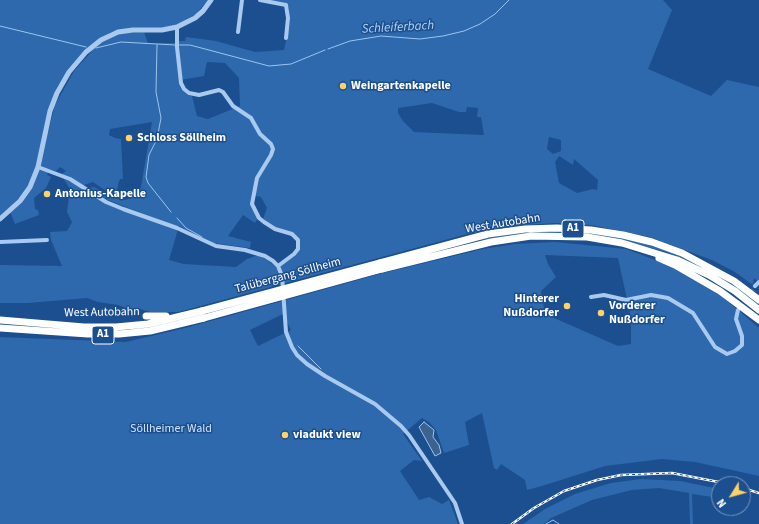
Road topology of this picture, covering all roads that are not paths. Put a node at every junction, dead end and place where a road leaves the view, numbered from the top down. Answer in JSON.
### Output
{"nodes":[{"id":1,"x":210,"y":0,"type":"edge"},
{"id":2,"x":242,"y":0,"type":"edge"},
{"id":3,"x":260,"y":0,"type":"edge"},
{"id":4,"x":177,"y":27,"type":"junction"},
{"id":5,"x":238,"y":32,"type":"dead end"},
{"id":6,"x":286,"y":38,"type":"dead end"},
{"id":7,"x":38,"y":168,"type":"junction"},
{"id":8,"x":0,"y":219,"type":"edge"},
{"id":9,"x":47,"y":240,"type":"dead end"},
{"id":10,"x":0,"y":242,"type":"edge"},
{"id":11,"x":648,"y":249,"type":"junction"},
{"id":12,"x":278,"y":266,"type":"junction"},
{"id":13,"x":381,"y":266,"type":"junction"},
{"id":14,"x":759,"y":282,"type":"edge"},
{"id":15,"x":755,"y":286,"type":"dead end"},
{"id":16,"x":591,"y":298,"type":"dead end"},
{"id":17,"x":759,"y":300,"type":"edge"},
{"id":18,"x":742,"y":309,"type":"junction"},
{"id":19,"x":759,"y":310,"type":"edge"},
{"id":20,"x":203,"y":314,"type":"junction"},
{"id":21,"x":184,"y":315,"type":"junction"},
{"id":22,"x":146,"y":316,"type":"dead end"},
{"id":23,"x":0,"y":320,"type":"edge"},
{"id":24,"x":759,"y":320,"type":"edge"},
{"id":25,"x":759,"y":325,"type":"edge"},
{"id":26,"x":0,"y":328,"type":"edge"},
{"id":27,"x":462,"y":524,"type":"edge"}],
"edges":[{"from":1,"to":4,"type":"street"},
{"from":2,"to":5,"type":"street"},
{"from":3,"to":6,"type":"street"},
{"from":4,"to":7,"type":"street"},
{"from":4,"to":12,"type":"street"},
{"from":7,"to":8,"type":"street"},
{"from":7,"to":12,"type":"street"},
{"from":9,"to":10,"type":"street"},
{"from":11,"to":13,"type":"highway","name":"West Autobahn","number":"A1"},
{"from":11,"to":18,"type":"highway"},
{"from":11,"to":19,"type":"highway","name":"West Autobahn","number":"A1"},
{"from":12,"to":27,"type":"street"},
{"from":13,"to":17,"type":"highway","name":"West Autobahn","number":"A1"},
{"from":13,"to":20,"type":"highway","name":"Talübergang Söllheim","number":"A1","bridge":true},
{"from":14,"to":15,"type":"street"},
{"from":16,"to":18,"type":"street"},
{"from":18,"to":24,"type":"highway"},
{"from":18,"to":25,"type":"highway"},
{"from":20,"to":21,"type":"highway","name":"West Autobahn","number":"A1"},
{"from":20,"to":26,"type":"highway","name":"West Autobahn","number":"A1"},
{"from":21,"to":22,"type":"highway"},
{"from":21,"to":23,"type":"highway","name":"West Autobahn","number":"A1"}]}
